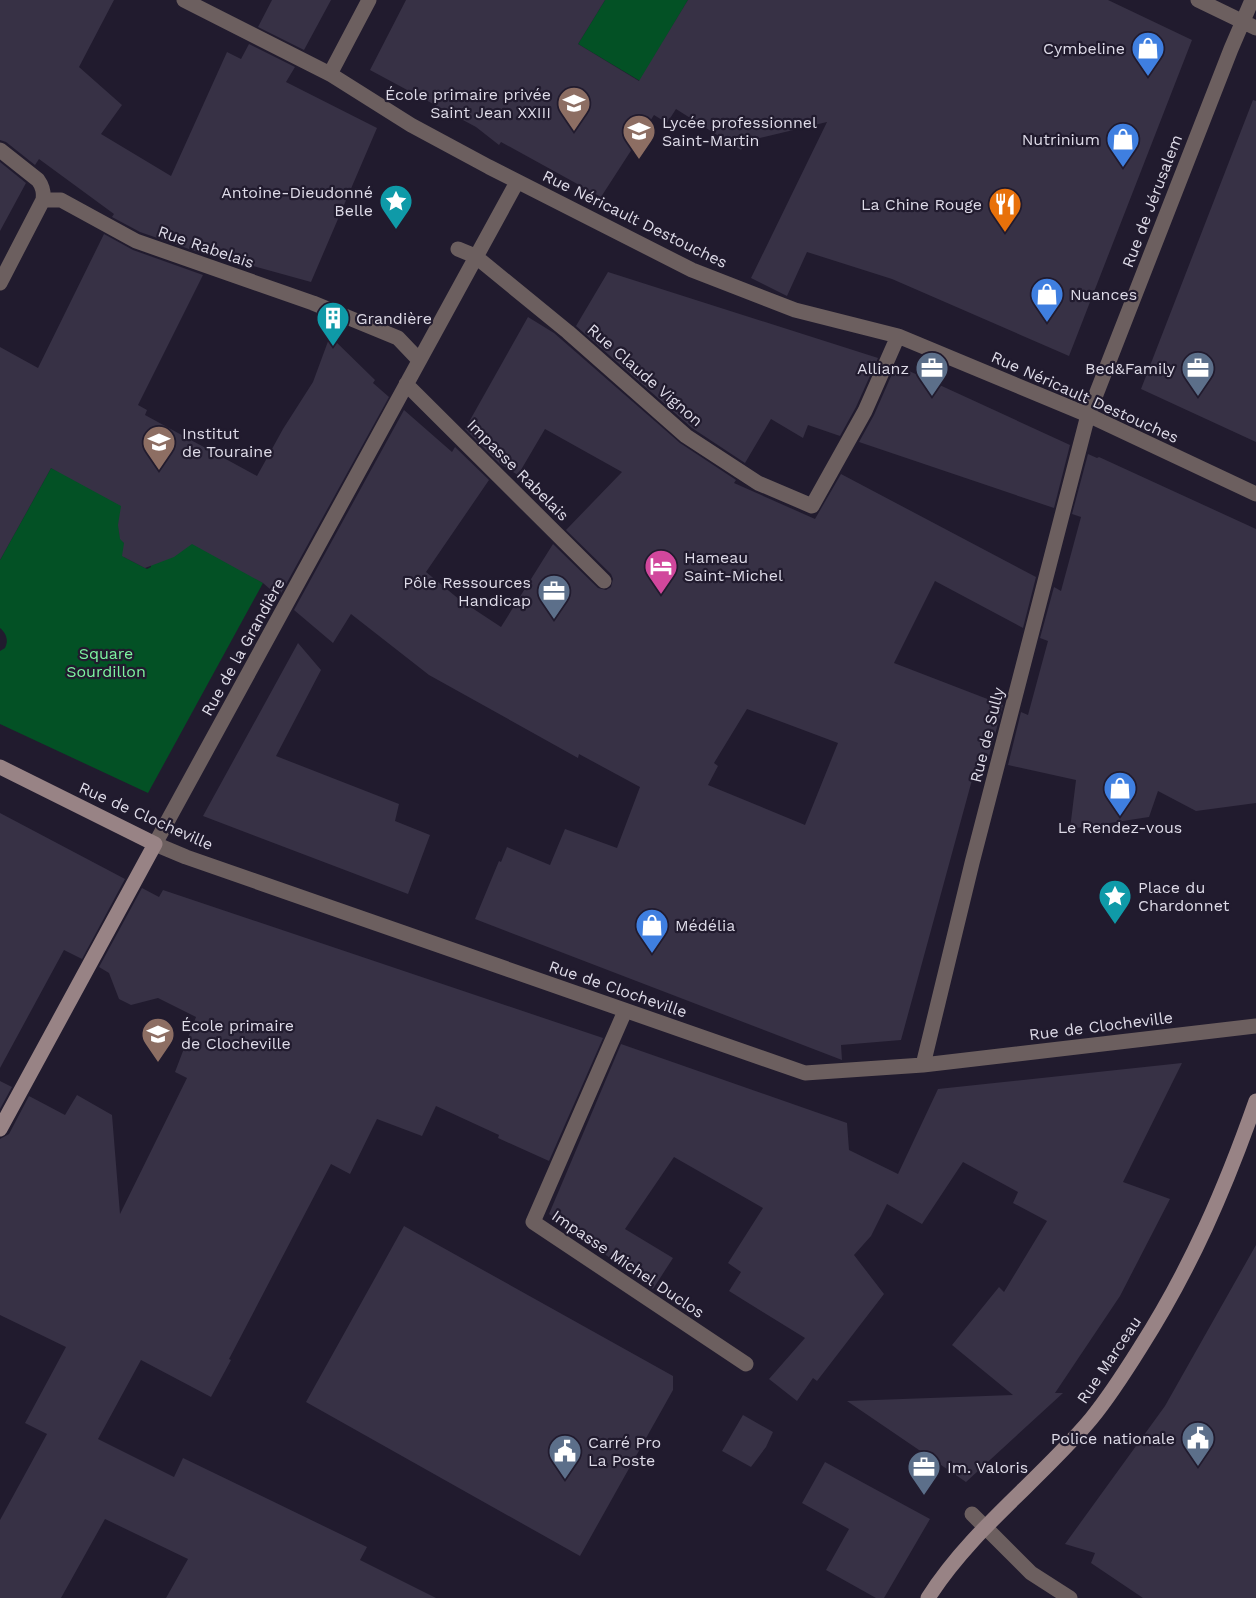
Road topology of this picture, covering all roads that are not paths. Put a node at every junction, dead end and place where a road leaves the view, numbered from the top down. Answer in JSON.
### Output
{"nodes":[{"id":1,"x":184,"y":0,"type":"edge"},
{"id":2,"x":369,"y":0,"type":"edge"},
{"id":3,"x":1198,"y":0,"type":"edge"},
{"id":4,"x":1252,"y":0,"type":"edge"},
{"id":5,"x":1249,"y":25,"type":"edge"},
{"id":6,"x":330,"y":74,"type":"junction"},
{"id":7,"x":0,"y":150,"type":"edge"},
{"id":8,"x":517,"y":182,"type":"junction"},
{"id":9,"x":43,"y":200,"type":"junction"},
{"id":10,"x":458,"y":249,"type":"dead end"},
{"id":11,"x":475,"y":256,"type":"junction"},
{"id":12,"x":0,"y":283,"type":"edge"},
{"id":13,"x":898,"y":336,"type":"junction"},
{"id":14,"x":418,"y":359,"type":"junction"},
{"id":15,"x":406,"y":384,"type":"junction"},
{"id":16,"x":1088,"y":415,"type":"junction"},
{"id":17,"x":1256,"y":494,"type":"edge"},
{"id":18,"x":604,"y":581,"type":"dead end"},
{"id":19,"x":0,"y":767,"type":"edge"},
{"id":20,"x":155,"y":844,"type":"junction"},
{"id":21,"x":625,"y":1011,"type":"junction"},
{"id":22,"x":1256,"y":1026,"type":"edge"},
{"id":23,"x":923,"y":1065,"type":"junction"},
{"id":24,"x":1256,"y":1101,"type":"edge"},
{"id":25,"x":0,"y":1129,"type":"edge"},
{"id":26,"x":746,"y":1364,"type":"dead end"},
{"id":27,"x":972,"y":1514,"type":"dead end"},
{"id":28,"x":987,"y":1526,"type":"junction"},
{"id":29,"x":928,"y":1598,"type":"edge"},
{"id":30,"x":1070,"y":1598,"type":"edge"}],
"edges":[{"from":1,"to":6,"type":"street","name":"Rue Néricault Destouches"},
{"from":2,"to":6,"type":"street"},
{"from":3,"to":5,"type":"street"},
{"from":4,"to":5,"type":"street","name":"Rue de Jérusalem"},
{"from":5,"to":16,"type":"street","name":"Rue de Jérusalem"},
{"from":6,"to":8,"type":"street","name":"Rue Néricault Destouches"},
{"from":7,"to":9,"type":"street"},
{"from":8,"to":11,"type":"street","name":"Rue de la Grandière"},
{"from":8,"to":13,"type":"street","name":"Rue Néricault Destouches"},
{"from":9,"to":12,"type":"street"},
{"from":9,"to":14,"type":"street","name":"Rue Rabelais"},
{"from":10,"to":11,"type":"street","name":"Rue Claude Vignon"},
{"from":11,"to":13,"type":"street","name":"Rue Claude Vignon"},
{"from":11,"to":14,"type":"street","name":"Rue de la Grandière"},
{"from":13,"to":16,"type":"street","name":"Rue Néricault Destouches"},
{"from":14,"to":15,"type":"street","name":"Rue de la Grandière"},
{"from":15,"to":18,"type":"street","name":"Impasse Rabelais"},
{"from":15,"to":20,"type":"street","name":"Rue de la Grandière"},
{"from":16,"to":17,"type":"street","name":"Rue Néricault Destouches"},
{"from":16,"to":23,"type":"street","name":"Rue de Sully"},
{"from":19,"to":20,"type":"street","name":"Rue de Clocheville"},
{"from":20,"to":21,"type":"street","name":"Rue de Clocheville"},
{"from":20,"to":25,"type":"street","name":"Rue de la Grandière"},
{"from":21,"to":23,"type":"street","name":"Rue de Clocheville"},
{"from":21,"to":26,"type":"street","name":"Impasse Michel Duclos"},
{"from":22,"to":23,"type":"street","name":"Rue de Clocheville"},
{"from":24,"to":28,"type":"street","name":"Rue Marceau"},
{"from":27,"to":28,"type":"street"},
{"from":28,"to":29,"type":"street","name":"Rue Marceau"},
{"from":28,"to":30,"type":"street"}]}
